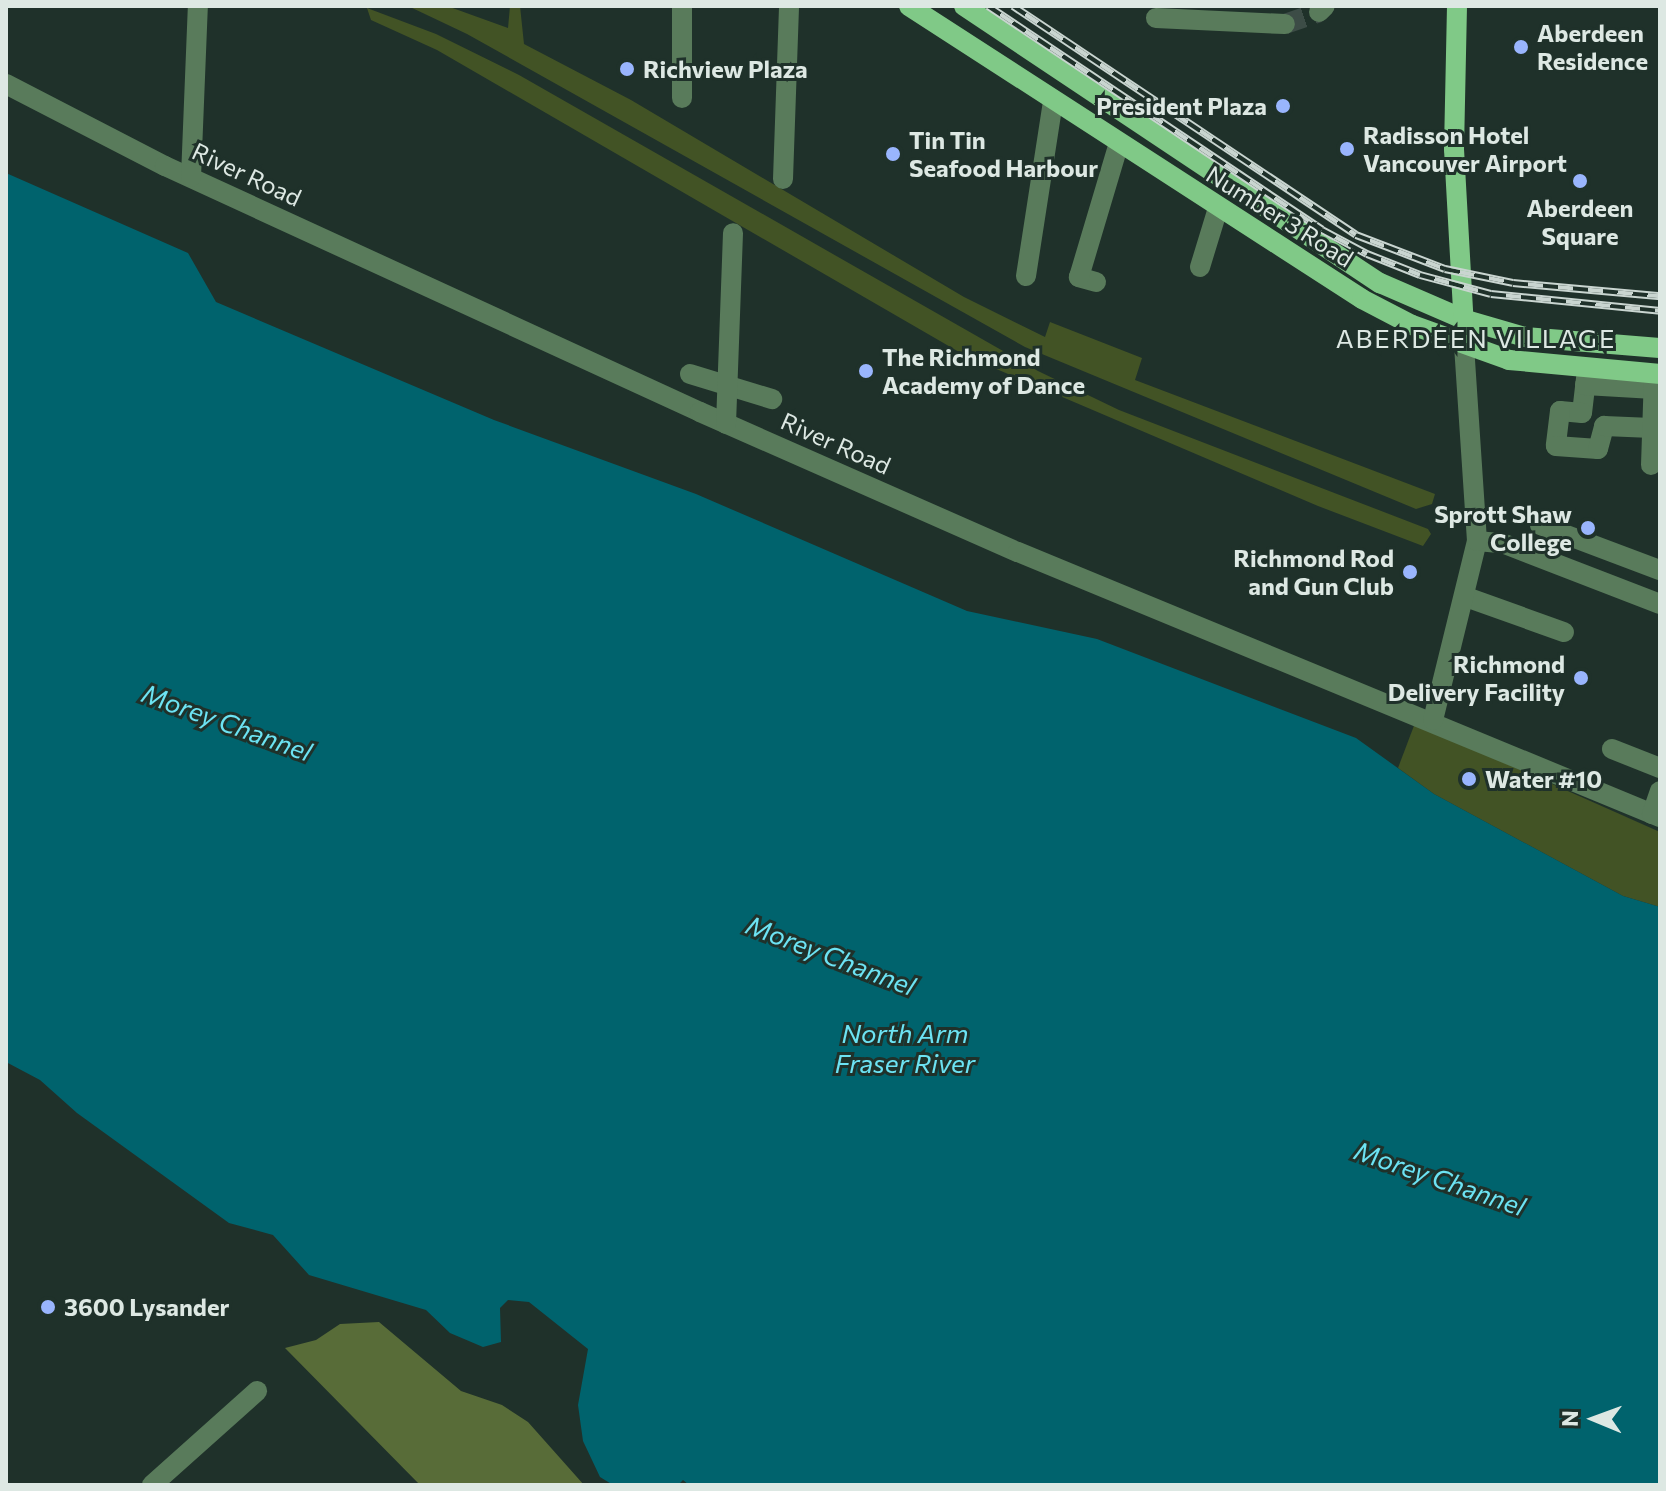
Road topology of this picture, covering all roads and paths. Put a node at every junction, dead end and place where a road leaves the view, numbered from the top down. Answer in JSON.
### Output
{"nodes":[{"id":1,"x":198,"y":6,"type":"edge"},
{"id":2,"x":682,"y":6,"type":"edge"},
{"id":3,"x":789,"y":6,"type":"edge"},
{"id":4,"x":909,"y":6,"type":"edge"},
{"id":5,"x":964,"y":6,"type":"edge"},
{"id":6,"x":1156,"y":6,"type":"edge"},
{"id":7,"x":1457,"y":6,"type":"edge"},
{"id":8,"x":1205,"y":12,"type":"edge"},
{"id":9,"x":1285,"y":24,"type":"tunnel mouth"},
{"id":10,"x":6,"y":84,"type":"edge"},
{"id":11,"x":682,"y":98,"type":"dead end"},
{"id":12,"x":1053,"y":101,"type":"junction"},
{"id":13,"x":1119,"y":143,"type":"junction"},
{"id":14,"x":191,"y":177,"type":"junction"},
{"id":15,"x":783,"y":179,"type":"dead end"},
{"id":16,"x":1218,"y":208,"type":"junction"},
{"id":17,"x":733,"y":233,"type":"dead end"},
{"id":18,"x":1200,"y":267,"type":"dead end"},
{"id":19,"x":1026,"y":276,"type":"dead end"},
{"id":20,"x":1096,"y":282,"type":"dead end"},
{"id":21,"x":1463,"y":319,"type":"junction"},
{"id":22,"x":1464,"y":346,"type":"junction"},
{"id":23,"x":1660,"y":348,"type":"edge"},
{"id":24,"x":690,"y":374,"type":"dead end"},
{"id":25,"x":1586,"y":378,"type":"junction"},
{"id":26,"x":1656,"y":379,"type":"edge"},
{"id":27,"x":729,"y":387,"type":"junction"},
{"id":28,"x":772,"y":399,"type":"dead end"},
{"id":29,"x":1582,"y":413,"type":"junction"},
{"id":30,"x":726,"y":424,"type":"junction"},
{"id":31,"x":1604,"y":426,"type":"junction"},
{"id":32,"x":1652,"y":428,"type":"junction"},
{"id":33,"x":1651,"y":465,"type":"dead end"},
{"id":34,"x":1540,"y":525,"type":"dead end"},
{"id":35,"x":1477,"y":541,"type":"junction"},
{"id":36,"x":1660,"y":570,"type":"edge"},
{"id":37,"x":1466,"y":597,"type":"junction"},
{"id":38,"x":1660,"y":604,"type":"edge"},
{"id":39,"x":1564,"y":632,"type":"dead end"},
{"id":40,"x":1433,"y":720,"type":"junction"},
{"id":41,"x":1612,"y":749,"type":"dead end"},
{"id":42,"x":1660,"y":768,"type":"edge"},
{"id":43,"x":1660,"y":791,"type":"edge"},
{"id":44,"x":1656,"y":815,"type":"edge"},
{"id":45,"x":257,"y":1391,"type":"dead end"},
{"id":46,"x":152,"y":1485,"type":"edge"}],
"edges":[{"from":1,"to":14,"type":"street"},
{"from":2,"to":11,"type":"street"},
{"from":3,"to":15,"type":"street"},
{"from":4,"to":12,"type":"main road","name":"Number 3 Road"},
{"from":5,"to":21,"type":"main road","name":"Number 3 Road"},
{"from":6,"to":8,"type":"street"},
{"from":7,"to":21,"type":"main road"},
{"from":8,"to":9,"type":"street"},
{"from":10,"to":14,"type":"street","name":"River Road"},
{"from":12,"to":13,"type":"main road","name":"Number 3 Road"},
{"from":12,"to":19,"type":"street"},
{"from":13,"to":16,"type":"main road","name":"Number 3 Road"},
{"from":13,"to":20,"type":"street"},
{"from":14,"to":30,"type":"street","name":"River Road"},
{"from":16,"to":18,"type":"street"},
{"from":16,"to":22,"type":"main road","name":"Number 3 Road"},
{"from":17,"to":27,"type":"street"},
{"from":21,"to":22,"type":"main road"},
{"from":21,"to":23,"type":"main road","name":"Number 3 Road"},
{"from":22,"to":25,"type":"main road","name":"Number 3 Road"},
{"from":22,"to":35,"type":"street"},
{"from":24,"to":27,"type":"street"},
{"from":25,"to":26,"type":"main road","name":"Number 3 Road"},
{"from":25,"to":29,"type":"street"},
{"from":26,"to":32,"type":"street"},
{"from":27,"to":28,"type":"street"},
{"from":27,"to":30,"type":"street"},
{"from":29,"to":31,"type":"street"},
{"from":29,"to":31,"type":"street"},
{"from":30,"to":40,"type":"street","name":"River Road"},
{"from":31,"to":32,"type":"street"},
{"from":32,"to":33,"type":"street"},
{"from":34,"to":36,"type":"street"},
{"from":35,"to":37,"type":"street"},
{"from":35,"to":38,"type":"street"},
{"from":37,"to":39,"type":"street"},
{"from":37,"to":40,"type":"street"},
{"from":40,"to":44,"type":"street","name":"River Road"},
{"from":41,"to":42,"type":"street"},
{"from":43,"to":44,"type":"street"},
{"from":45,"to":46,"type":"street"}]}
